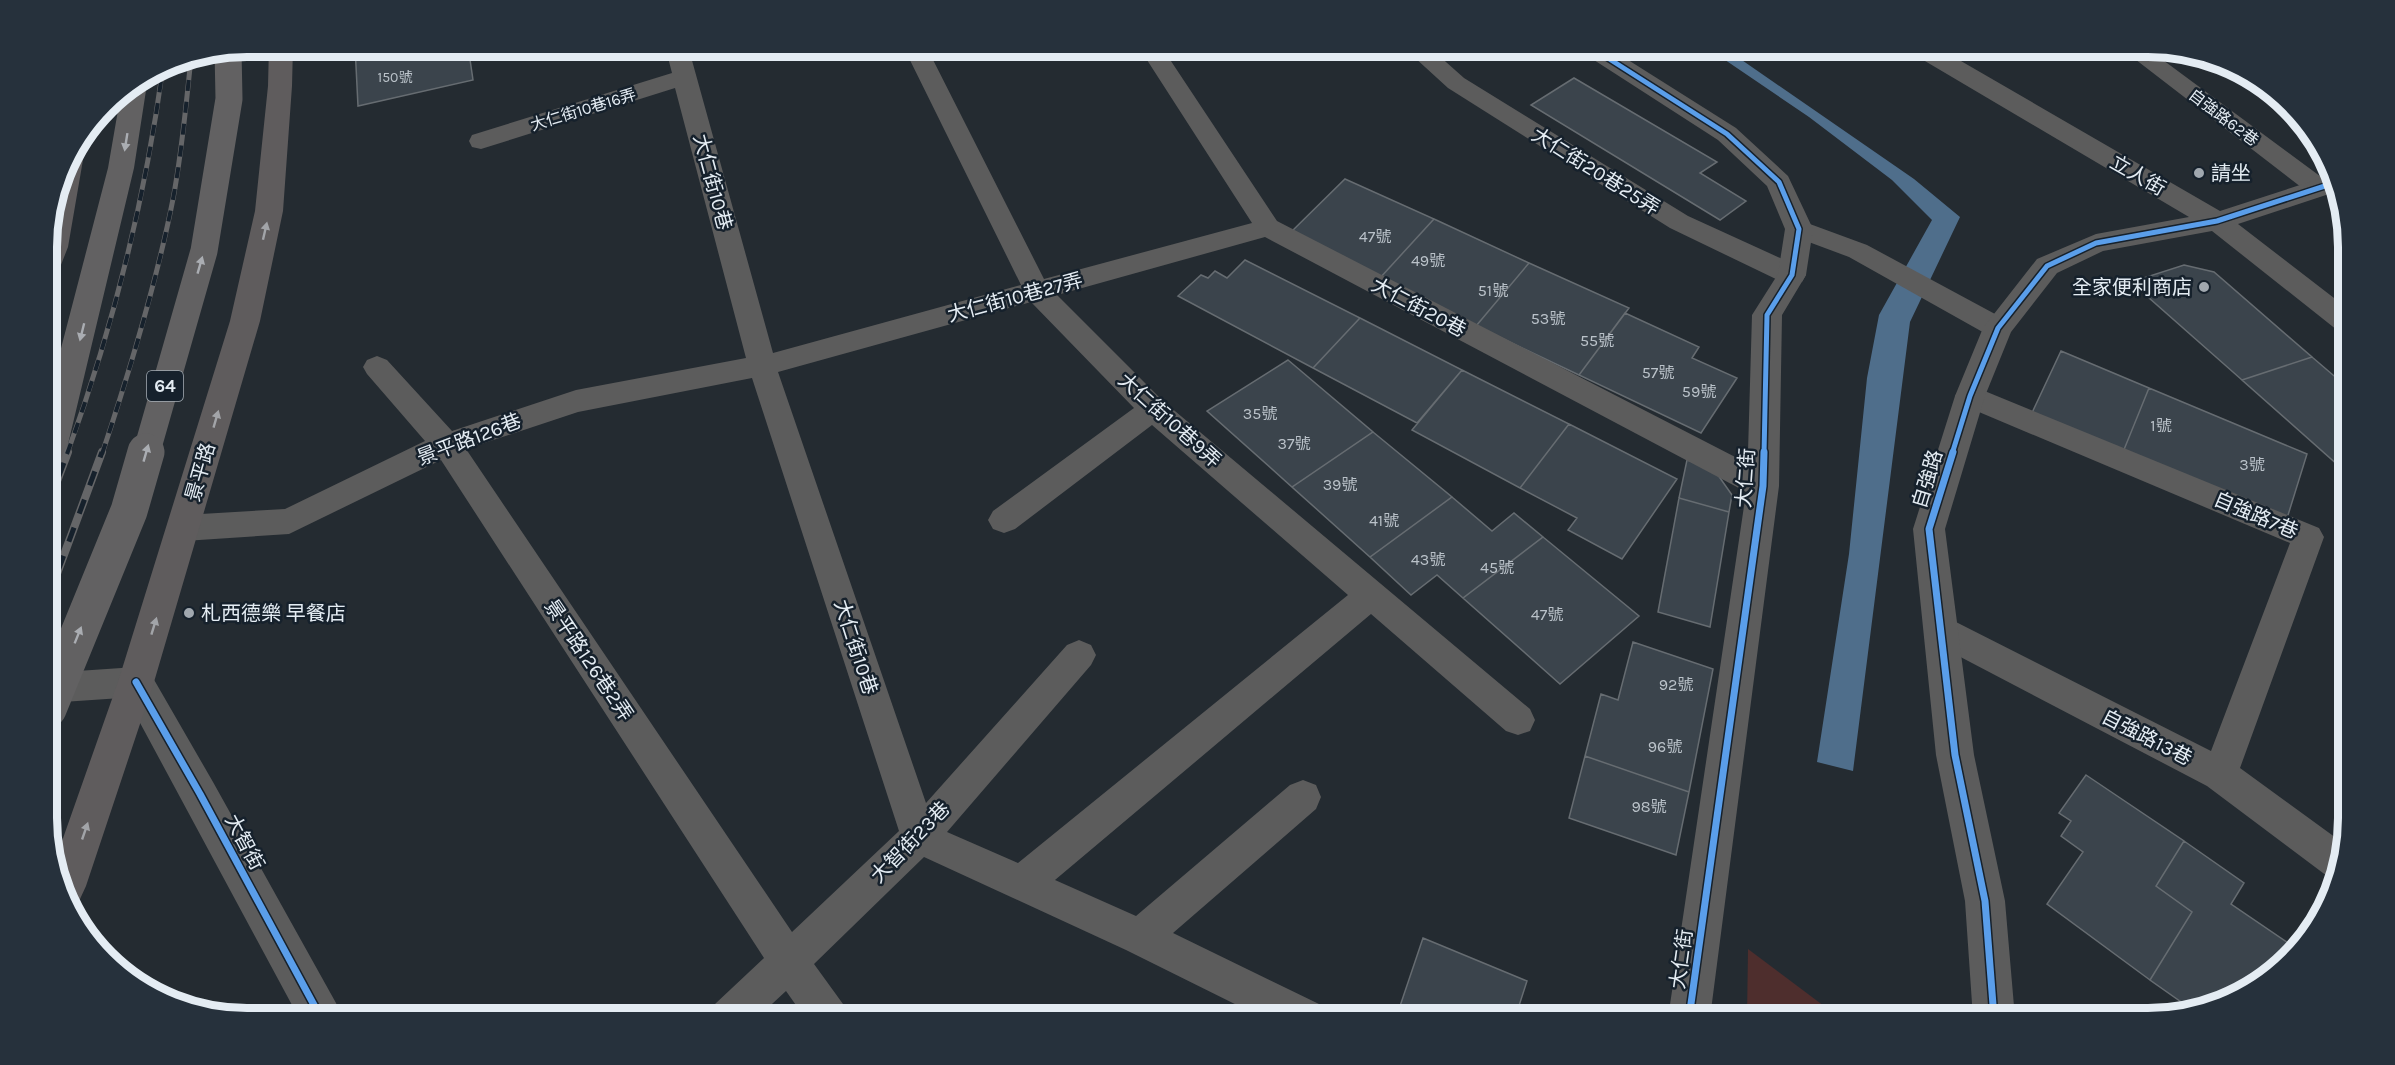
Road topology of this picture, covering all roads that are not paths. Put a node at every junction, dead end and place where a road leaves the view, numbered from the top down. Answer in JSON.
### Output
{"nodes":[{"id":1,"x":281,"y":57,"type":"edge"},
{"id":2,"x":679,"y":57,"type":"edge"},
{"id":3,"x":920,"y":57,"type":"edge"},
{"id":4,"x":1156,"y":57,"type":"edge"},
{"id":5,"x":1426,"y":57,"type":"edge"},
{"id":6,"x":1606,"y":57,"type":"edge"},
{"id":7,"x":1936,"y":57,"type":"edge"},
{"id":8,"x":2144,"y":57,"type":"edge"},
{"id":9,"x":228,"y":58,"type":"edge"},
{"id":10,"x":685,"y":78,"type":"junction"},
{"id":11,"x":133,"y":96,"type":"edge"},
{"id":12,"x":481,"y":141,"type":"dead end"},
{"id":13,"x":2325,"y":186,"type":"edge"},
{"id":14,"x":2217,"y":221,"type":"junction"},
{"id":15,"x":1268,"y":227,"type":"junction"},
{"id":16,"x":1799,"y":229,"type":"junction"},
{"id":17,"x":1792,"y":275,"type":"junction"},
{"id":18,"x":1037,"y":291,"type":"junction"},
{"id":19,"x":2338,"y":316,"type":"edge"},
{"id":20,"x":1998,"y":328,"type":"junction"},
{"id":21,"x":762,"y":366,"type":"junction"},
{"id":22,"x":377,"y":367,"type":"dead end"},
{"id":23,"x":1970,"y":396,"type":"junction"},
{"id":24,"x":1153,"y":409,"type":"junction"},
{"id":25,"x":57,"y":425,"type":"edge"},
{"id":26,"x":446,"y":444,"type":"junction"},
{"id":27,"x":1763,"y":486,"type":"junction"},
{"id":28,"x":1004,"y":520,"type":"dead end"},
{"id":29,"x":184,"y":528,"type":"junction"},
{"id":30,"x":1372,"y":594,"type":"junction"},
{"id":31,"x":1942,"y":631,"type":"junction"},
{"id":32,"x":1079,"y":655,"type":"dead end"},
{"id":33,"x":136,"y":682,"type":"junction"},
{"id":34,"x":57,"y":687,"type":"edge"},
{"id":35,"x":57,"y":687,"type":"edge"},
{"id":36,"x":1518,"y":720,"type":"dead end"},
{"id":37,"x":2220,"y":774,"type":"junction"},
{"id":38,"x":1303,"y":797,"type":"dead end"},
{"id":39,"x":919,"y":837,"type":"junction"},
{"id":40,"x":2333,"y":857,"type":"edge"},
{"id":41,"x":68,"y":881,"type":"edge"},
{"id":42,"x":1022,"y":884,"type":"junction"},
{"id":43,"x":1140,"y":937,"type":"junction"},
{"id":44,"x":789,"y":962,"type":"junction"},
{"id":45,"x":316,"y":1008,"type":"edge"},
{"id":46,"x":740,"y":1008,"type":"edge"},
{"id":47,"x":822,"y":1008,"type":"edge"},
{"id":48,"x":1285,"y":1008,"type":"edge"},
{"id":49,"x":1690,"y":1008,"type":"edge"},
{"id":50,"x":1993,"y":1008,"type":"edge"}],
"edges":[{"from":29,"to":1,"type":"main road","name":"景平路","one_way":true},
{"from":2,"to":10,"type":"lane","name":"大仁街10巷"},
{"from":3,"to":18,"type":"lane","name":"大仁街10巷9弄"},
{"from":4,"to":15,"type":"lane","name":"大仁街20巷"},
{"from":5,"to":17,"type":"lane","name":"大仁街20巷25弄"},
{"from":6,"to":16,"type":"street"},
{"from":7,"to":14,"type":"street","name":"立人街"},
{"from":8,"to":13,"type":"lane","name":"自強路62巷"},
{"from":34,"to":9,"type":"highway","number":"64","one_way":true,"bridge":true},
{"from":10,"to":12,"type":"lane","name":"大仁街10巷16弄"},
{"from":10,"to":21,"type":"lane","name":"大仁街10巷"},
{"from":11,"to":25,"type":"highway","one_way":true},
{"from":13,"to":14,"type":"street","name":"自強路"},
{"from":14,"to":19,"type":"street","name":"立人街"},
{"from":14,"to":20,"type":"street","name":"自強路"},
{"from":15,"to":18,"type":"lane","name":"大仁街10巷27弄"},
{"from":15,"to":27,"type":"lane","name":"大仁街20巷"},
{"from":16,"to":17,"type":"street","name":"大仁街"},
{"from":16,"to":20,"type":"lane"},
{"from":17,"to":27,"type":"street","name":"大仁街"},
{"from":18,"to":21,"type":"lane","name":"大仁街10巷27弄"},
{"from":18,"to":24,"type":"lane","name":"大仁街10巷9弄"},
{"from":20,"to":23,"type":"street","name":"自強路"},
{"from":21,"to":26,"type":"lane","name":"景平路126巷"},
{"from":21,"to":39,"type":"lane","name":"大仁街10巷"},
{"from":22,"to":26,"type":"lane","name":"景平路126巷2弄"},
{"from":23,"to":31,"type":"street","name":"自強路"},
{"from":23,"to":37,"type":"lane","name":"自強路7巷"},
{"from":24,"to":28,"type":"lane"},
{"from":24,"to":30,"type":"lane","name":"大仁街10巷9弄"},
{"from":26,"to":29,"type":"lane","name":"景平路126巷"},
{"from":26,"to":44,"type":"lane","name":"景平路126巷2弄"},
{"from":27,"to":49,"type":"street","name":"大仁街"},
{"from":33,"to":29,"type":"main road","name":"景平路","one_way":true},
{"from":30,"to":36,"type":"lane","name":"大仁街10巷9弄"},
{"from":30,"to":42,"type":"lane"},
{"from":31,"to":37,"type":"lane","name":"自強路13巷"},
{"from":31,"to":50,"type":"street","name":"自強路"},
{"from":32,"to":39,"type":"lane","name":"大智街23巷"},
{"from":33,"to":35,"type":"lane"},
{"from":41,"to":33,"type":"main road","name":"景平路","one_way":true},
{"from":33,"to":45,"type":"street","name":"大智街"},
{"from":37,"to":40,"type":"lane","name":"自強路13巷"},
{"from":38,"to":43,"type":"lane"},
{"from":39,"to":42,"type":"lane"},
{"from":39,"to":44,"type":"lane","name":"大智街23巷"},
{"from":42,"to":43,"type":"lane"},
{"from":43,"to":48,"type":"lane"},
{"from":44,"to":46,"type":"lane","name":"大智街23巷"},
{"from":44,"to":47,"type":"lane","name":"景平路126巷2弄"}]}
